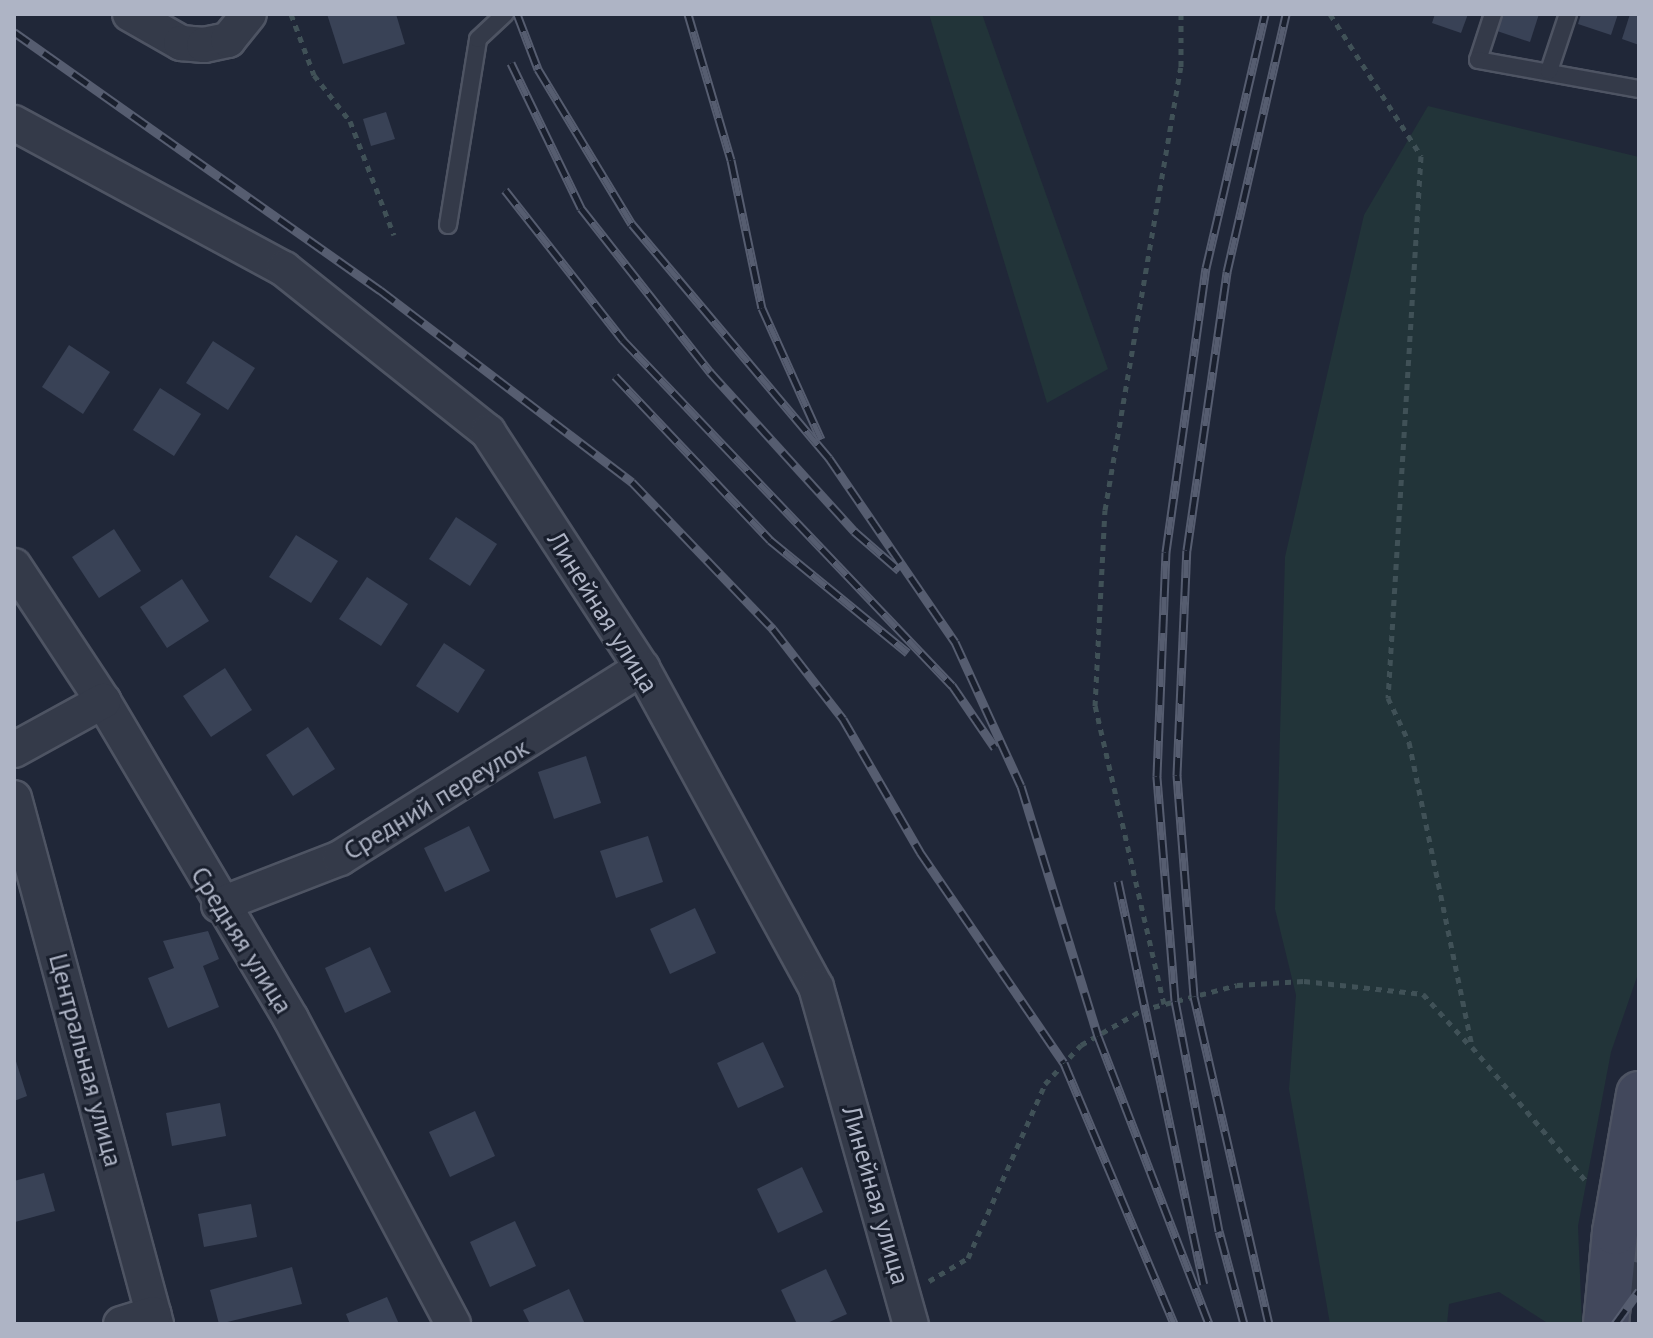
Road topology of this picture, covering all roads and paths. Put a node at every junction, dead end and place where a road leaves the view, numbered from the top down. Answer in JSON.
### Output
{"nodes":[{"id":1,"x":130,"y":14,"type":"edge"},
{"id":2,"x":249,"y":14,"type":"edge"},
{"id":3,"x":291,"y":14,"type":"edge"},
{"id":4,"x":505,"y":14,"type":"edge"},
{"id":5,"x":1181,"y":14,"type":"edge"},
{"id":6,"x":1330,"y":14,"type":"edge"},
{"id":7,"x":1493,"y":14,"type":"edge"},
{"id":8,"x":1568,"y":14,"type":"edge"},
{"id":9,"x":1549,"y":71,"type":"junction"},
{"id":10,"x":1639,"y":89,"type":"edge"},
{"id":11,"x":14,"y":123,"type":"edge"},
{"id":12,"x":448,"y":225,"type":"dead end"},
{"id":13,"x":394,"y":235,"type":"dead end"},
{"id":14,"x":14,"y":566,"type":"edge"},
{"id":15,"x":642,"y":668,"type":"junction"},
{"id":16,"x":103,"y":701,"type":"junction"},
{"id":17,"x":14,"y":750,"type":"edge"},
{"id":18,"x":14,"y":798,"type":"edge"},
{"id":19,"x":219,"y":905,"type":"junction"},
{"id":20,"x":1164,"y":1004,"type":"junction"},
{"id":21,"x":1472,"y":1047,"type":"junction"},
{"id":22,"x":1639,"y":1094,"type":"edge"},
{"id":23,"x":1621,"y":1262,"type":"edge"},
{"id":24,"x":908,"y":1310,"type":"edge"},
{"id":25,"x":143,"y":1321,"type":"edge"},
{"id":26,"x":453,"y":1324,"type":"edge"},
{"id":27,"x":1606,"y":1324,"type":"edge"}],
"edges":[{"from":1,"to":2,"type":"street"},
{"from":3,"to":13,"type":"path"},
{"from":4,"to":12,"type":"lane"},
{"from":5,"to":20,"type":"path"},
{"from":6,"to":21,"type":"path"},
{"from":7,"to":9,"type":"lane"},
{"from":8,"to":9,"type":"lane"},
{"from":9,"to":10,"type":"lane"},
{"from":11,"to":15,"type":"street","name":"Линейная улица"},
{"from":14,"to":16,"type":"street","name":"Средняя улица"},
{"from":15,"to":19,"type":"street","name":"Средний переулок"},
{"from":15,"to":24,"type":"street","name":"Линейная улица"},
{"from":16,"to":17,"type":"street"},
{"from":16,"to":19,"type":"street","name":"Средняя улица"},
{"from":18,"to":25,"type":"street","name":"Центральная улица"},
{"from":19,"to":26,"type":"street","name":"Средняя улица"},
{"from":20,"to":21,"type":"path"},
{"from":20,"to":24,"type":"path"},
{"from":21,"to":23,"type":"path"},
{"from":22,"to":23,"type":"street"},
{"from":23,"to":27,"type":"street"}]}
